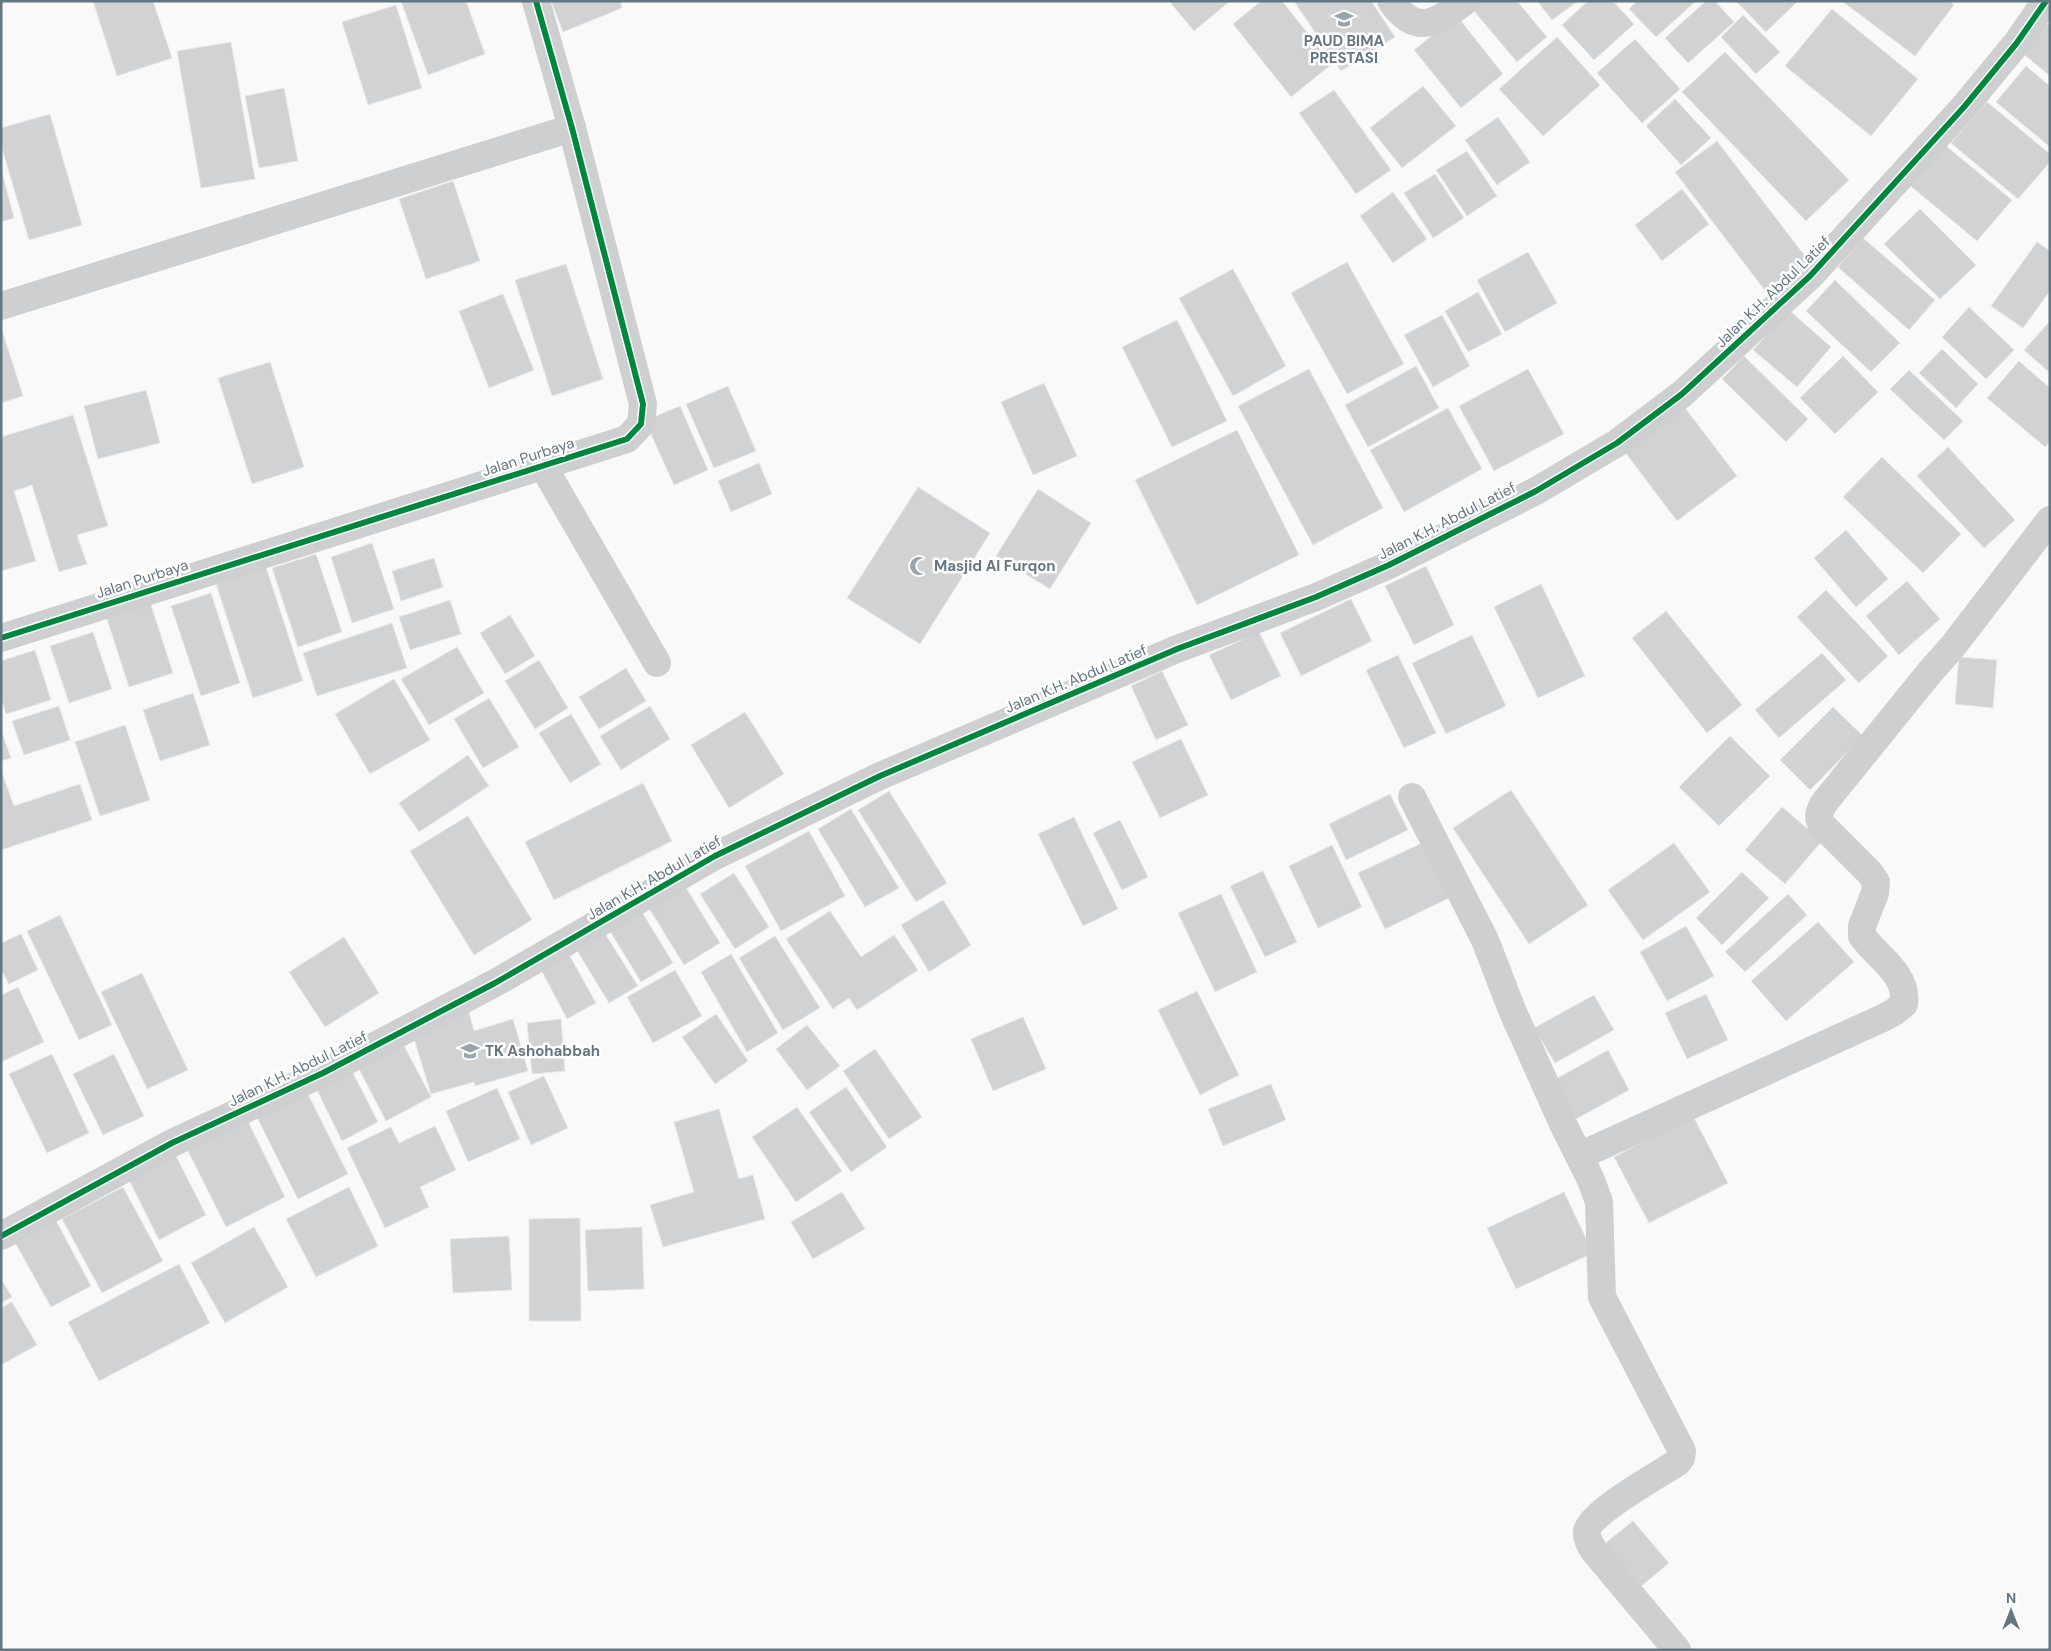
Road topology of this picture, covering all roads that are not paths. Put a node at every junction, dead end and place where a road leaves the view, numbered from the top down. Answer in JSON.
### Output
{"nodes":[{"id":1,"x":536,"y":1,"type":"edge"},
{"id":2,"x":1391,"y":1,"type":"edge"},
{"id":3,"x":1464,"y":1,"type":"edge"},
{"id":4,"x":2046,"y":1,"type":"edge"},
{"id":5,"x":572,"y":128,"type":"junction"},
{"id":6,"x":1,"y":306,"type":"edge"},
{"id":7,"x":543,"y":466,"type":"junction"},
{"id":8,"x":2050,"y":520,"type":"edge"},
{"id":9,"x":1,"y":638,"type":"edge"},
{"id":10,"x":657,"y":663,"type":"dead end"},
{"id":11,"x":1412,"y":797,"type":"dead end"},
{"id":12,"x":1579,"y":1156,"type":"junction"},
{"id":13,"x":1,"y":1236,"type":"edge"},
{"id":14,"x":1677,"y":1650,"type":"edge"}],
"edges":[{"from":1,"to":5,"type":"street","name":"Jalan Purbaya"},
{"from":2,"to":3,"type":"street"},
{"from":4,"to":13,"type":"street","name":"Jalan K.H. Abdul Latief"},
{"from":5,"to":6,"type":"street"},
{"from":5,"to":7,"type":"street","name":"Jalan Purbaya"},
{"from":7,"to":9,"type":"street","name":"Jalan Purbaya"},
{"from":7,"to":10,"type":"street"},
{"from":8,"to":12,"type":"street"},
{"from":11,"to":12,"type":"street"},
{"from":12,"to":14,"type":"street"}]}
